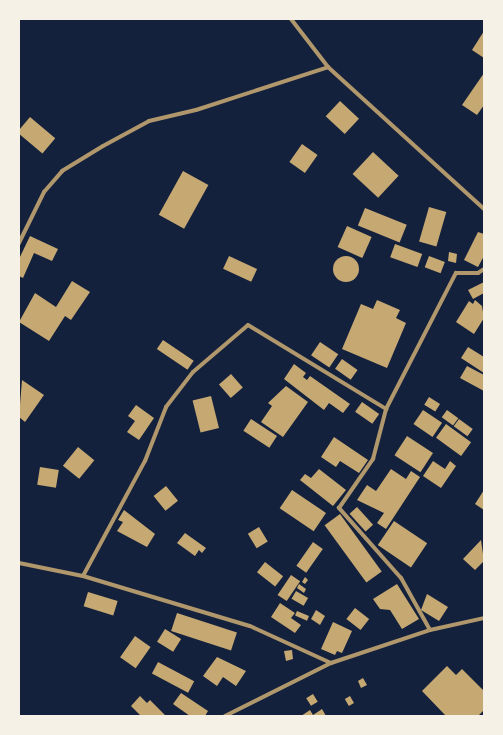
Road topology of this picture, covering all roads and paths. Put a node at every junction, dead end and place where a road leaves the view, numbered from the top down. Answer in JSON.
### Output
{"nodes":[{"id":1,"x":291,"y":19,"type":"edge"},
{"id":2,"x":328,"y":66,"type":"junction"},
{"id":3,"x":484,"y":209,"type":"edge"},
{"id":4,"x":19,"y":243,"type":"edge"},
{"id":5,"x":484,"y":269,"type":"edge"},
{"id":6,"x":386,"y":409,"type":"junction"},
{"id":7,"x":19,"y":563,"type":"edge"},
{"id":8,"x":83,"y":576,"type":"junction"},
{"id":9,"x":484,"y":618,"type":"edge"},
{"id":10,"x":430,"y":630,"type":"junction"},
{"id":11,"x":331,"y":663,"type":"junction"},
{"id":12,"x":225,"y":716,"type":"edge"}],
"edges":[{"from":1,"to":2,"type":"street"},
{"from":2,"to":3,"type":"street"},
{"from":2,"to":4,"type":"street"},
{"from":5,"to":6,"type":"street"},
{"from":6,"to":8,"type":"street"},
{"from":6,"to":10,"type":"street"},
{"from":7,"to":8,"type":"street"},
{"from":8,"to":11,"type":"street"},
{"from":9,"to":10,"type":"street"},
{"from":10,"to":11,"type":"street"},
{"from":11,"to":12,"type":"street"}]}
